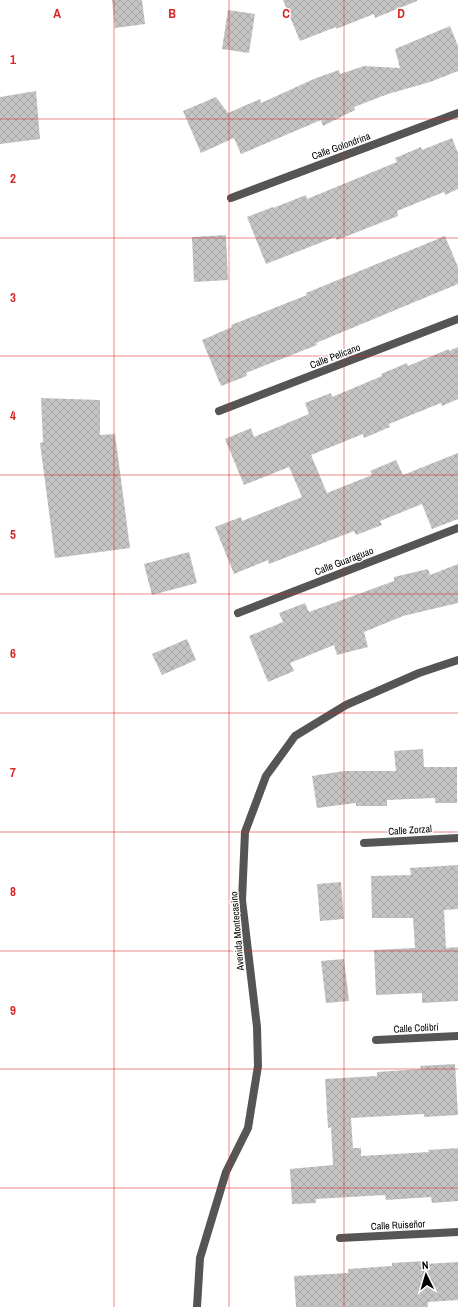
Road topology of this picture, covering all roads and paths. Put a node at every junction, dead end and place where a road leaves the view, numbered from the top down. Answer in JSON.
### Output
{"nodes":[{"id":1,"x":458,"y":113,"type":"edge"},
{"id":2,"x":231,"y":198,"type":"dead end"},
{"id":3,"x":458,"y":319,"type":"edge"},
{"id":4,"x":219,"y":411,"type":"dead end"},
{"id":5,"x":458,"y":528,"type":"edge"},
{"id":6,"x":238,"y":613,"type":"dead end"},
{"id":7,"x":458,"y":660,"type":"edge"},
{"id":8,"x":458,"y":838,"type":"edge"},
{"id":9,"x":364,"y":843,"type":"dead end"},
{"id":10,"x":458,"y":1036,"type":"edge"},
{"id":11,"x":376,"y":1040,"type":"dead end"},
{"id":12,"x":458,"y":1232,"type":"edge"},
{"id":13,"x":340,"y":1238,"type":"dead end"},
{"id":14,"x":197,"y":1307,"type":"edge"}],
"edges":[{"from":1,"to":2,"type":"street","name":"Calle Golondrina"},
{"from":3,"to":4,"type":"street","name":"Calle Pelícano"},
{"from":5,"to":6,"type":"street","name":"Calle Guaraguao"},
{"from":7,"to":14,"type":"street","name":"Avenida Montecasino"},
{"from":8,"to":9,"type":"street","name":"Calle Zorzal"},
{"from":10,"to":11,"type":"street","name":"Calle Colibrí"},
{"from":12,"to":13,"type":"street","name":"Calle Ruiseñor"}]}
